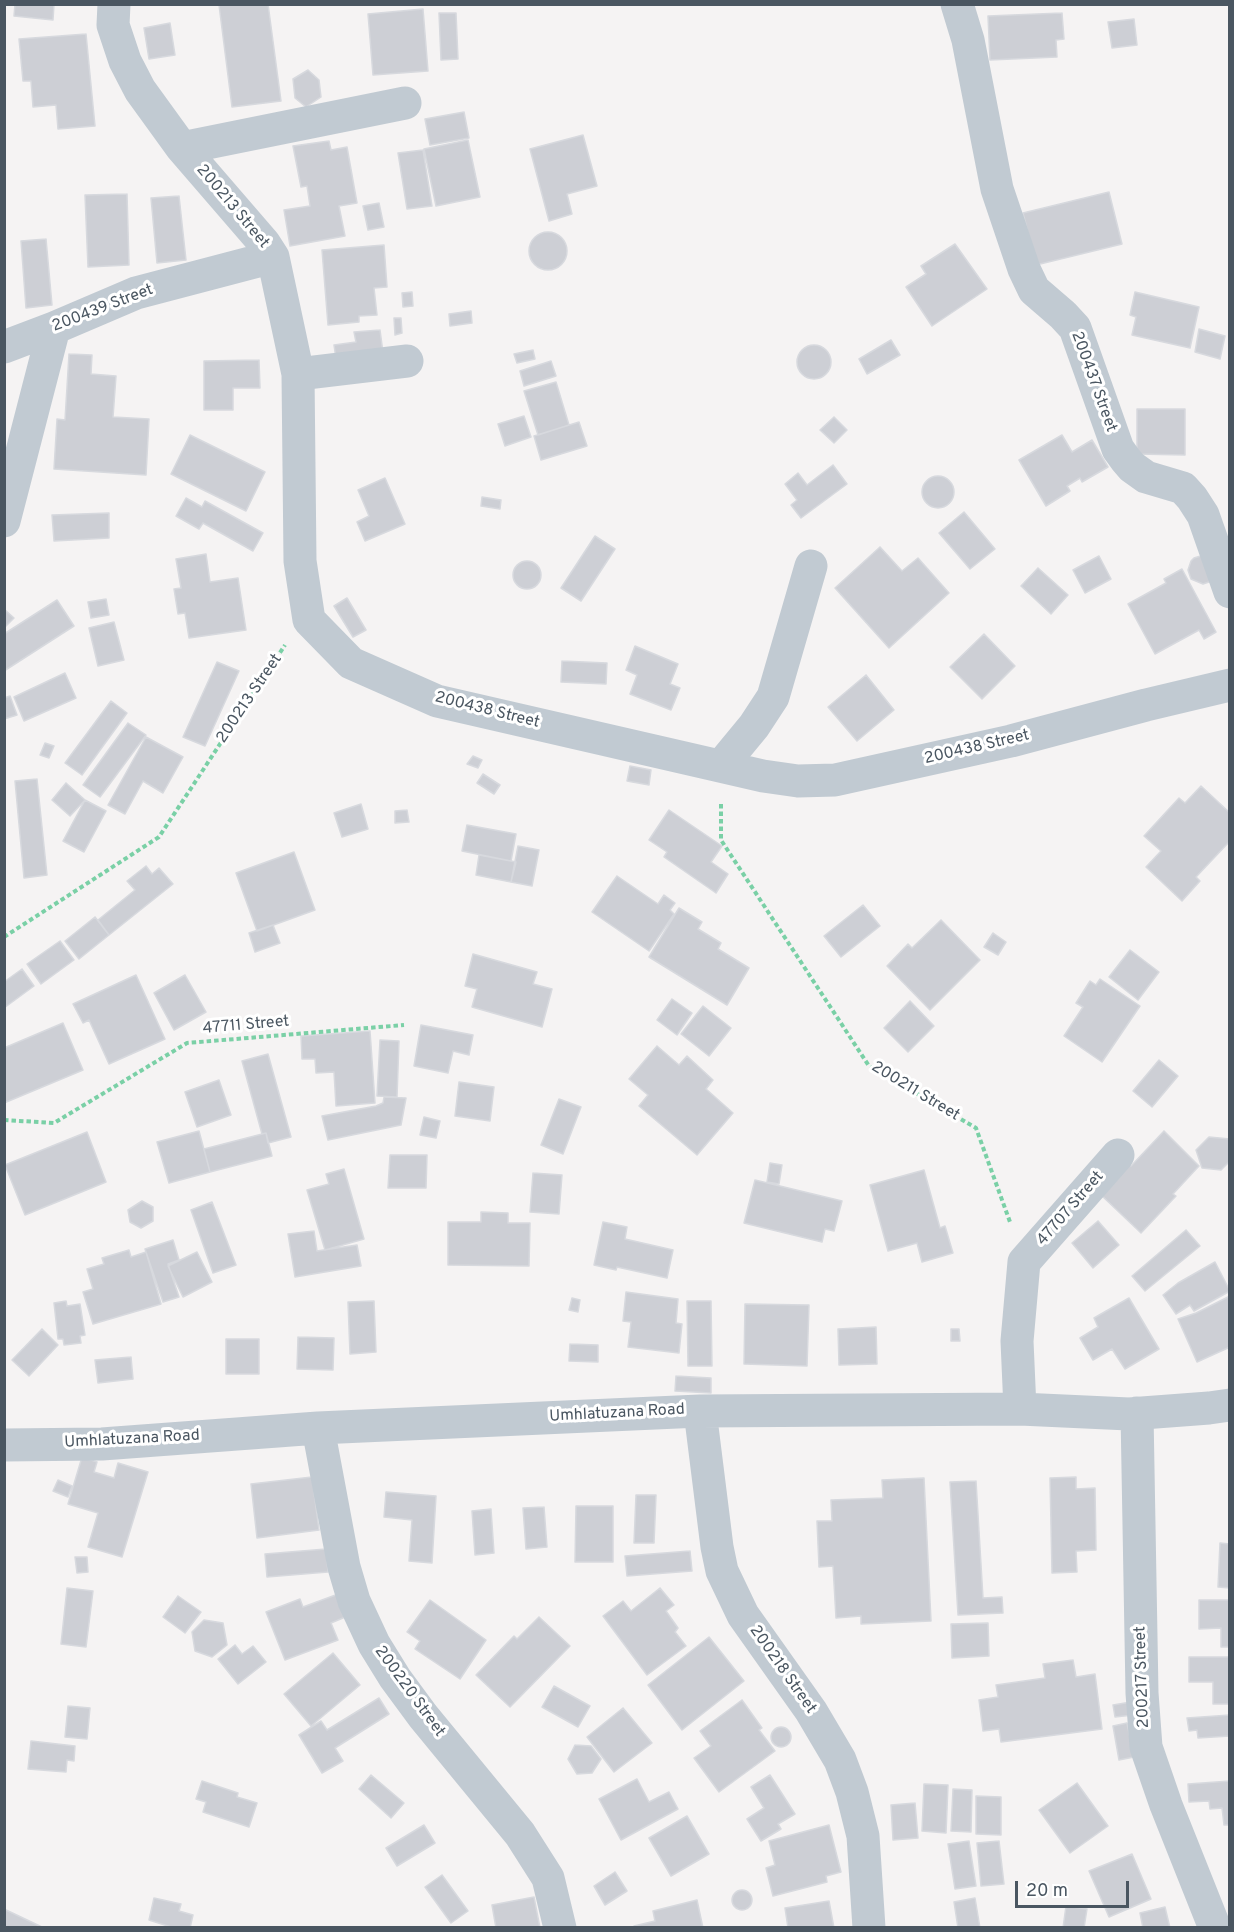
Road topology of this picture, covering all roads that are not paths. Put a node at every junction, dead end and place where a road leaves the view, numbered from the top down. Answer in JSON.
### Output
{"nodes":[{"id":1,"x":114,"y":4,"type":"edge"},
{"id":2,"x":957,"y":4,"type":"edge"},
{"id":3,"x":405,"y":104,"type":"dead end"},
{"id":4,"x":182,"y":148,"type":"junction"},
{"id":5,"x":273,"y":257,"type":"junction"},
{"id":6,"x":54,"y":328,"type":"junction"},
{"id":7,"x":4,"y":347,"type":"edge"},
{"id":8,"x":407,"y":361,"type":"dead end"},
{"id":9,"x":298,"y":374,"type":"junction"},
{"id":10,"x":4,"y":521,"type":"edge"},
{"id":11,"x":811,"y":566,"type":"dead end"},
{"id":12,"x":1230,"y":592,"type":"edge"},
{"id":13,"x":309,"y":620,"type":"joint"},
{"id":14,"x":1230,"y":685,"type":"edge"},
{"id":15,"x":721,"y":766,"type":"junction"},
{"id":16,"x":1118,"y":1155,"type":"dead end"},
{"id":17,"x":1230,"y":1405,"type":"edge"},
{"id":18,"x":1020,"y":1409,"type":"junction"},
{"id":19,"x":700,"y":1411,"type":"junction"},
{"id":20,"x":1137,"y":1413,"type":"junction"},
{"id":21,"x":318,"y":1428,"type":"junction"},
{"id":22,"x":4,"y":1445,"type":"edge"},
{"id":23,"x":560,"y":1928,"type":"edge"},
{"id":24,"x":869,"y":1928,"type":"edge"},
{"id":25,"x":1215,"y":1928,"type":"edge"}],
"edges":[{"from":1,"to":4,"type":"street","name":"200213 Street"},
{"from":2,"to":12,"type":"street","name":"200437 Street"},
{"from":3,"to":4,"type":"street","name":"200213 Street"},
{"from":4,"to":5,"type":"street","name":"200213 Street"},
{"from":5,"to":6,"type":"street","name":"200439 Street"},
{"from":5,"to":9,"type":"street","name":"200213 Street"},
{"from":6,"to":7,"type":"street","name":"200439 Street"},
{"from":6,"to":10,"type":"street"},
{"from":8,"to":9,"type":"street"},
{"from":9,"to":13,"type":"street","name":"200213 Street"},
{"from":11,"to":15,"type":"street"},
{"from":13,"to":15,"type":"street","name":"200438 Street"},
{"from":14,"to":15,"type":"street","name":"200438 Street"},
{"from":16,"to":18,"type":"street","name":"47707 Street"},
{"from":17,"to":20,"type":"street","name":"Umhlatuzana Road"},
{"from":18,"to":19,"type":"street","name":"Umhlatuzana Road"},
{"from":18,"to":20,"type":"street","name":"Umhlatuzana Road"},
{"from":19,"to":21,"type":"street","name":"Umhlatuzana Road"},
{"from":19,"to":24,"type":"street","name":"200218 Street"},
{"from":20,"to":25,"type":"street","name":"200217 Street"},
{"from":21,"to":22,"type":"street","name":"Umhlatuzana Road"},
{"from":21,"to":23,"type":"street","name":"200220 Street"}]}
